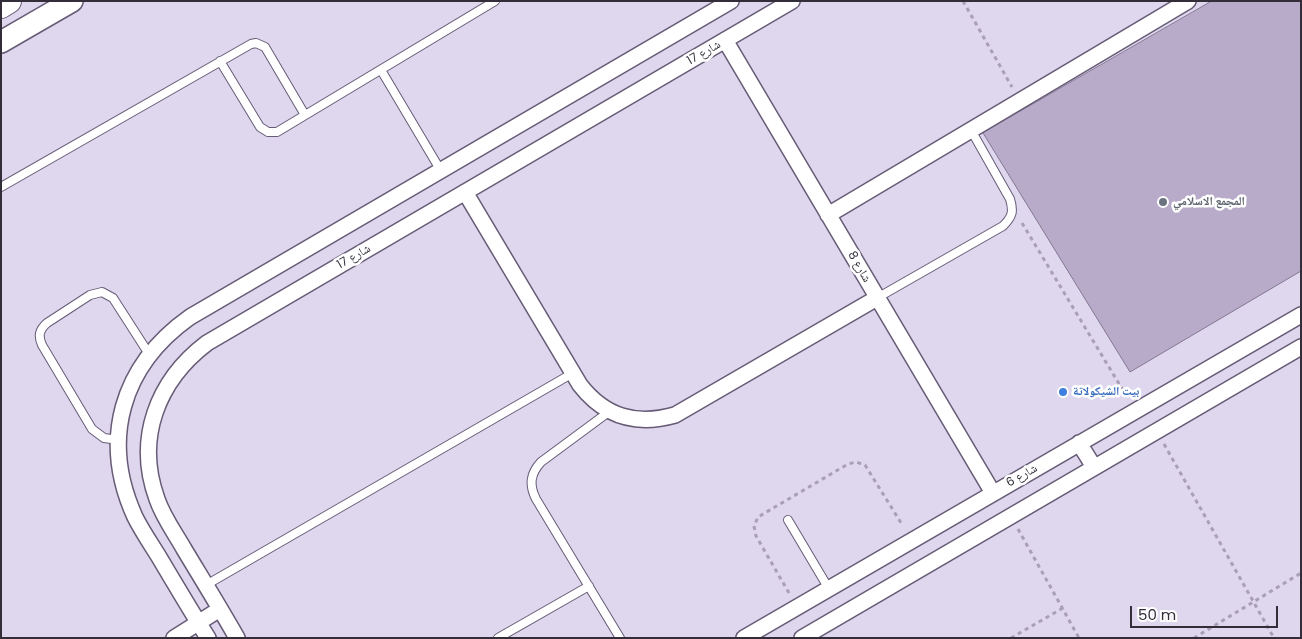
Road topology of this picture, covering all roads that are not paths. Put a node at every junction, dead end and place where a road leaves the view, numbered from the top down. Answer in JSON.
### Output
{"nodes":[{"id":1,"x":9,"y":1,"type":"edge"},
{"id":2,"x":72,"y":1,"type":"edge"},
{"id":3,"x":495,"y":1,"type":"edge"},
{"id":4,"x":731,"y":1,"type":"edge"},
{"id":5,"x":792,"y":1,"type":"edge"},
{"id":6,"x":1188,"y":1,"type":"edge"},
{"id":7,"x":1,"y":6,"type":"edge"},
{"id":8,"x":725,"y":40,"type":"junction"},
{"id":9,"x":1,"y":42,"type":"edge"},
{"id":10,"x":220,"y":61,"type":"junction"},
{"id":11,"x":381,"y":70,"type":"junction"},
{"id":12,"x":305,"y":115,"type":"junction"},
{"id":13,"x":972,"y":130,"type":"junction"},
{"id":14,"x":441,"y":170,"type":"junction"},
{"id":15,"x":1,"y":187,"type":"edge"},
{"id":16,"x":466,"y":192,"type":"junction"},
{"id":17,"x":828,"y":214,"type":"junction"},
{"id":18,"x":877,"y":298,"type":"junction"},
{"id":19,"x":1301,"y":315,"type":"edge"},
{"id":20,"x":1301,"y":347,"type":"edge"},
{"id":21,"x":149,"y":354,"type":"junction"},
{"id":22,"x":573,"y":373,"type":"junction"},
{"id":23,"x":610,"y":411,"type":"junction"},
{"id":24,"x":118,"y":440,"type":"junction"},
{"id":25,"x":1079,"y":443,"type":"junction"},
{"id":26,"x":1094,"y":467,"type":"junction"},
{"id":27,"x":993,"y":493,"type":"junction"},
{"id":28,"x":788,"y":520,"type":"dead end"},
{"id":29,"x":206,"y":585,"type":"junction"},
{"id":30,"x":589,"y":586,"type":"junction"},
{"id":31,"x":828,"y":589,"type":"junction"},
{"id":32,"x":220,"y":609,"type":"junction"},
{"id":33,"x":199,"y":623,"type":"junction"},
{"id":34,"x":174,"y":638,"type":"edge"},
{"id":35,"x":208,"y":638,"type":"edge"},
{"id":36,"x":238,"y":638,"type":"edge"},
{"id":37,"x":498,"y":638,"type":"edge"},
{"id":38,"x":620,"y":638,"type":"edge"},
{"id":39,"x":744,"y":638,"type":"edge"},
{"id":40,"x":802,"y":638,"type":"edge"}],
"edges":[{"from":1,"to":7,"type":"main road"},
{"from":2,"to":9,"type":"main road"},
{"from":3,"to":11,"type":"lane"},
{"from":4,"to":14,"type":"street"},
{"from":5,"to":8,"type":"street","name":"شارع 17"},
{"from":6,"to":13,"type":"street"},
{"from":8,"to":16,"type":"street","name":"شارع 17"},
{"from":8,"to":17,"type":"street","name":"شارع 8"},
{"from":10,"to":12,"type":"lane"},
{"from":10,"to":12,"type":"lane"},
{"from":10,"to":15,"type":"lane"},
{"from":11,"to":12,"type":"lane"},
{"from":11,"to":14,"type":"lane"},
{"from":13,"to":17,"type":"street"},
{"from":13,"to":18,"type":"lane"},
{"from":14,"to":21,"type":"street"},
{"from":16,"to":22,"type":"street"},
{"from":16,"to":29,"type":"street","name":"شارع 17"},
{"from":17,"to":18,"type":"street","name":"شارع 8"},
{"from":18,"to":23,"type":"street"},
{"from":18,"to":27,"type":"street","name":"شارع 8"},
{"from":19,"to":25,"type":"street","name":"شارع 6"},
{"from":20,"to":26,"type":"street"},
{"from":21,"to":24,"type":"street"},
{"from":21,"to":24,"type":"lane"},
{"from":22,"to":23,"type":"street"},
{"from":22,"to":29,"type":"lane"},
{"from":23,"to":30,"type":"lane"},
{"from":24,"to":33,"type":"street"},
{"from":25,"to":26,"type":"street"},
{"from":25,"to":27,"type":"street","name":"شارع 6"},
{"from":26,"to":40,"type":"street"},
{"from":27,"to":31,"type":"street","name":"شارع 6"},
{"from":28,"to":31,"type":"lane"},
{"from":29,"to":32,"type":"street","name":"شارع 17"},
{"from":30,"to":37,"type":"lane"},
{"from":30,"to":38,"type":"lane"},
{"from":31,"to":39,"type":"street","name":"شارع 6"},
{"from":32,"to":33,"type":"street"},
{"from":32,"to":36,"type":"street","name":"شارع 17"},
{"from":33,"to":34,"type":"street"},
{"from":33,"to":35,"type":"street"}]}
